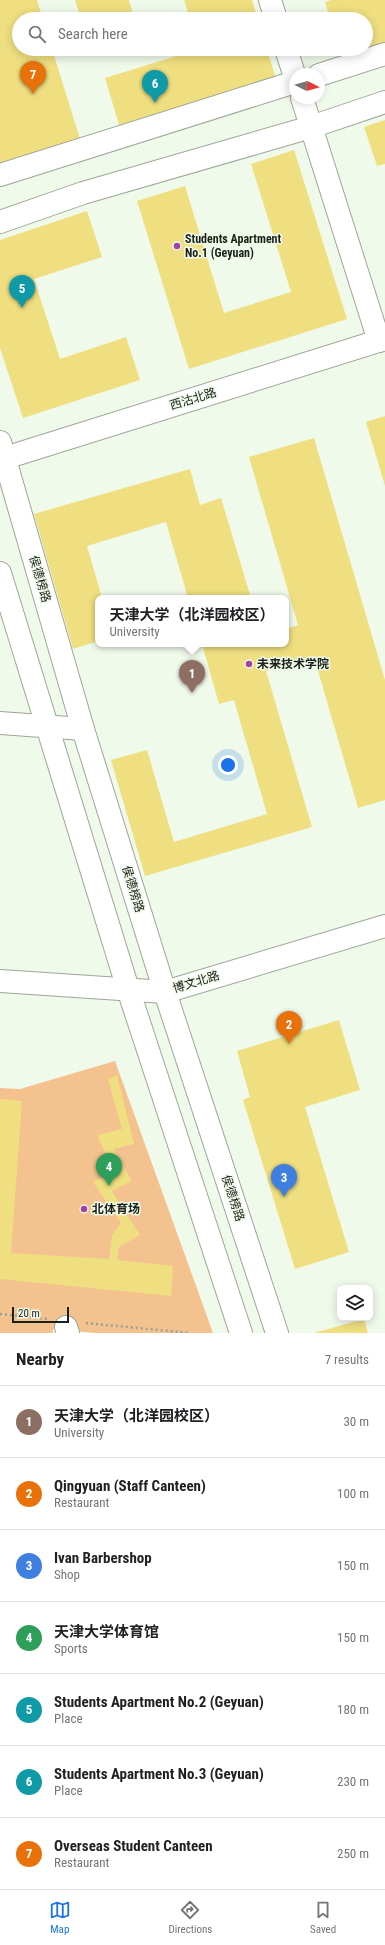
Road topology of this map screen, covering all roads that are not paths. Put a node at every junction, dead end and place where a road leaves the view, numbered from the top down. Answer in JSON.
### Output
{"nodes":[{"id":1,"x":270,"y":0,"type":"edge"},
{"id":2,"x":274,"y":12,"type":"edge"},
{"id":3,"x":385,"y":54,"type":"edge"},
{"id":4,"x":288,"y":56,"type":"edge"},
{"id":5,"x":292,"y":68,"type":"edge"},
{"id":6,"x":325,"y":72,"type":"edge"},
{"id":7,"x":289,"y":84,"type":"edge"},
{"id":8,"x":385,"y":102,"type":"edge"},
{"id":9,"x":304,"y":104,"type":"edge"},
{"id":10,"x":311,"y":127,"type":"junction"},
{"id":11,"x":0,"y":175,"type":"edge"},
{"id":12,"x":0,"y":222,"type":"edge"},
{"id":13,"x":382,"y":340,"type":"edge"},
{"id":14,"x":2,"y":453,"type":"edge"},
{"id":15,"x":0,"y":573,"type":"edge"},
{"id":16,"x":0,"y":723,"type":"edge"},
{"id":17,"x":47,"y":726,"type":"junction"},
{"id":18,"x":83,"y":729,"type":"junction"},
{"id":19,"x":385,"y":926,"type":"edge"},
{"id":20,"x":0,"y":981,"type":"edge"},
{"id":21,"x":128,"y":989,"type":"junction"},
{"id":22,"x":165,"y":992,"type":"junction"},
{"id":23,"x":241,"y":1333,"type":"edge"},
{"id":24,"x":277,"y":1333,"type":"edge"}],
"edges":[{"from":1,"to":2,"type":"street"},
{"from":3,"to":6,"type":"street"},
{"from":4,"to":5,"type":"street"},
{"from":7,"to":11,"type":"street"},
{"from":8,"to":10,"type":"street"},
{"from":9,"to":10,"type":"street"},
{"from":10,"to":12,"type":"street"},
{"from":10,"to":13,"type":"street"},
{"from":13,"to":14,"type":"street","name":"西沽北路"},
{"from":14,"to":18,"type":"street","name":"侯德榜路"},
{"from":15,"to":17,"type":"street"},
{"from":16,"to":17,"type":"street"},
{"from":17,"to":18,"type":"street"},
{"from":17,"to":21,"type":"street"},
{"from":18,"to":22,"type":"street","name":"侯德榜路"},
{"from":19,"to":22,"type":"street","name":"博文北路"},
{"from":20,"to":21,"type":"street","name":"博文北路"},
{"from":21,"to":22,"type":"street","name":"博文北路"},
{"from":21,"to":23,"type":"street"},
{"from":22,"to":24,"type":"street","name":"侯德榜路"}]}
